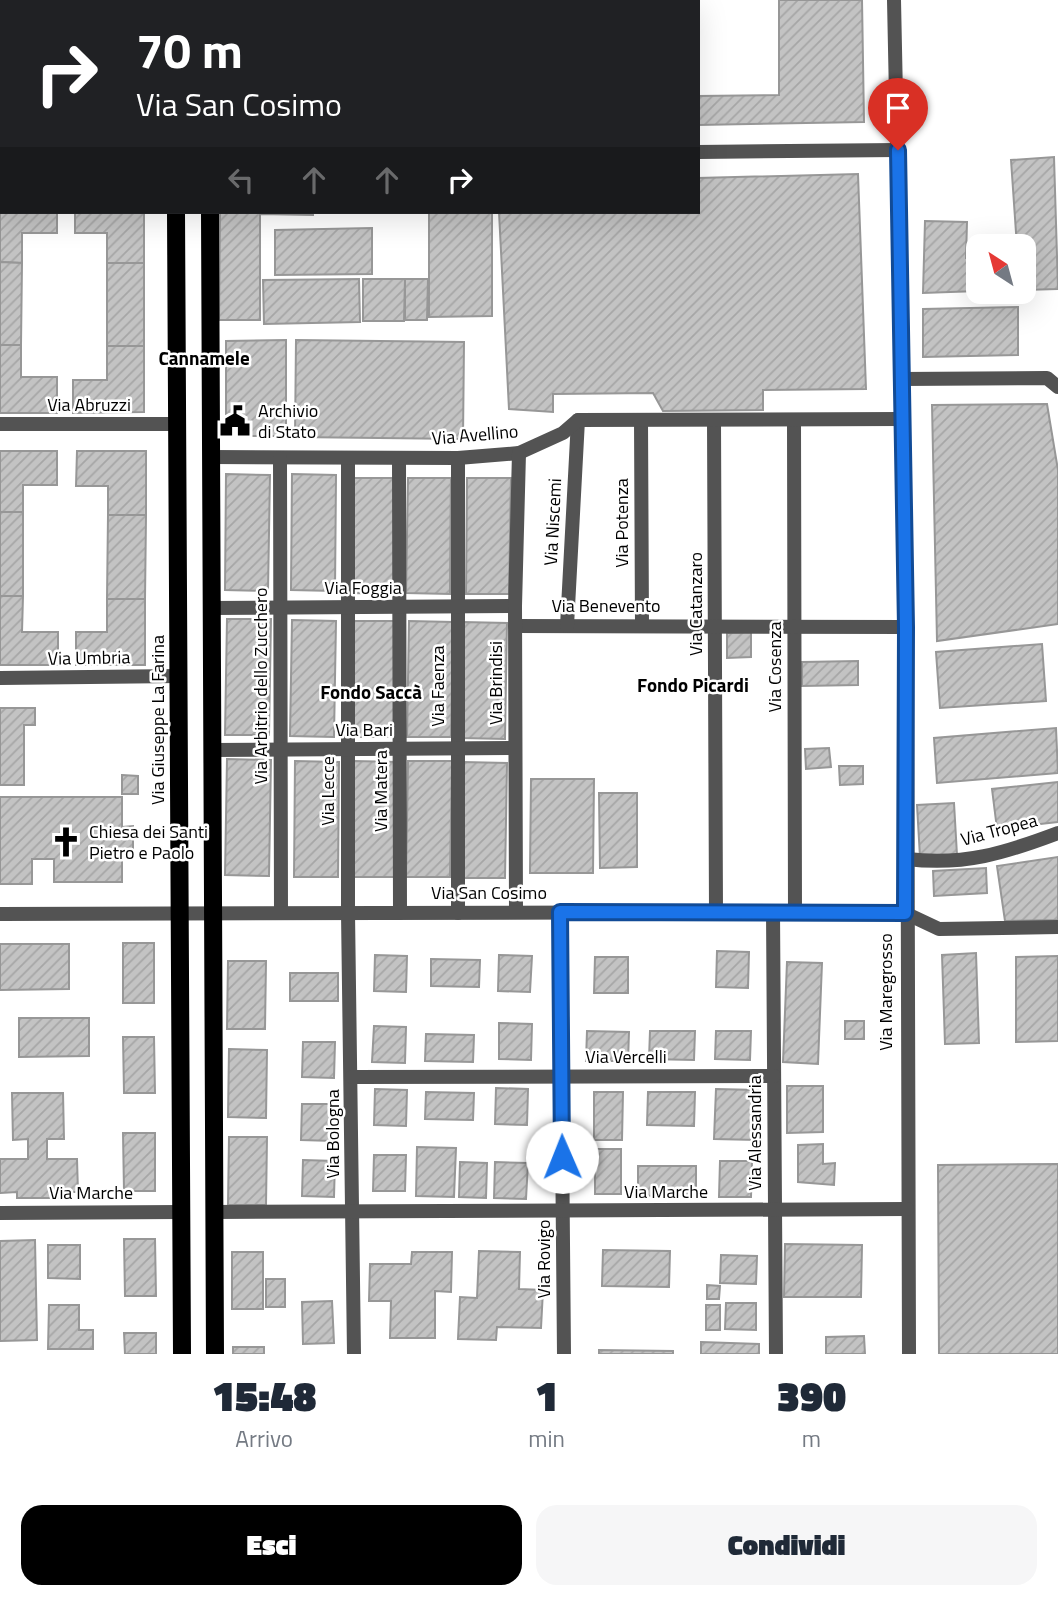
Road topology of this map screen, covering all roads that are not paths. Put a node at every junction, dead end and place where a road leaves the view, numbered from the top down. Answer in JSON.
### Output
{"nodes":[{"id":1,"x":894,"y":0,"type":"edge"},
{"id":2,"x":898,"y":150,"type":"junction"},
{"id":3,"x":700,"y":152,"type":"edge"},
{"id":4,"x":176,"y":214,"type":"edge"},
{"id":5,"x":210,"y":214,"type":"edge"},
{"id":6,"x":901,"y":379,"type":"junction"},
{"id":7,"x":1058,"y":387,"type":"edge"},
{"id":8,"x":902,"y":419,"type":"junction"},
{"id":9,"x":578,"y":420,"type":"junction"},
{"id":10,"x":641,"y":420,"type":"junction"},
{"id":11,"x":714,"y":421,"type":"junction"},
{"id":12,"x":794,"y":422,"type":"junction"},
{"id":13,"x":0,"y":424,"type":"edge"},
{"id":14,"x":177,"y":424,"type":"junction"},
{"id":15,"x":519,"y":453,"type":"junction"},
{"id":16,"x":211,"y":457,"type":"junction"},
{"id":17,"x":280,"y":458,"type":"junction"},
{"id":18,"x":399,"y":458,"type":"junction"},
{"id":19,"x":458,"y":458,"type":"junction"},
{"id":20,"x":348,"y":459,"type":"junction"},
{"id":21,"x":457,"y":606,"type":"junction"},
{"id":22,"x":515,"y":606,"type":"junction"},
{"id":23,"x":280,"y":607,"type":"junction"},
{"id":24,"x":347,"y":607,"type":"junction"},
{"id":25,"x":400,"y":607,"type":"junction"},
{"id":26,"x":212,"y":608,"type":"junction"},
{"id":27,"x":642,"y":625,"type":"junction"},
{"id":28,"x":715,"y":625,"type":"junction"},
{"id":29,"x":794,"y":625,"type":"junction"},
{"id":30,"x":515,"y":626,"type":"junction"},
{"id":31,"x":567,"y":626,"type":"junction"},
{"id":32,"x":906,"y":627,"type":"junction"},
{"id":33,"x":179,"y":676,"type":"junction"},
{"id":34,"x":0,"y":678,"type":"edge"},
{"id":35,"x":400,"y":748,"type":"junction"},
{"id":36,"x":458,"y":748,"type":"junction"},
{"id":37,"x":515,"y":748,"type":"junction"},
{"id":38,"x":281,"y":749,"type":"junction"},
{"id":39,"x":347,"y":749,"type":"junction"},
{"id":40,"x":213,"y":750,"type":"junction"},
{"id":41,"x":1058,"y":833,"type":"edge"},
{"id":42,"x":907,"y":859,"type":"junction"},
{"id":43,"x":773,"y":911,"type":"junction"},
{"id":44,"x":516,"y":912,"type":"junction"},
{"id":45,"x":560,"y":912,"type":"junction"},
{"id":46,"x":716,"y":912,"type":"junction"},
{"id":47,"x":795,"y":912,"type":"junction"},
{"id":48,"x":348,"y":913,"type":"junction"},
{"id":49,"x":401,"y":913,"type":"junction"},
{"id":50,"x":458,"y":913,"type":"junction"},
{"id":51,"x":905,"y":913,"type":"junction"},
{"id":52,"x":180,"y":914,"type":"junction"},
{"id":53,"x":214,"y":914,"type":"junction"},
{"id":54,"x":281,"y":914,"type":"junction"},
{"id":55,"x":0,"y":915,"type":"edge"},
{"id":56,"x":1058,"y":927,"type":"edge"},
{"id":57,"x":774,"y":1076,"type":"junction"},
{"id":58,"x":352,"y":1077,"type":"junction"},
{"id":59,"x":562,"y":1077,"type":"junction"},
{"id":60,"x":907,"y":1209,"type":"junction"},
{"id":61,"x":563,"y":1211,"type":"junction"},
{"id":62,"x":775,"y":1211,"type":"junction"},
{"id":63,"x":181,"y":1212,"type":"junction"},
{"id":64,"x":214,"y":1212,"type":"junction"},
{"id":65,"x":353,"y":1212,"type":"junction"},
{"id":66,"x":0,"y":1213,"type":"edge"},
{"id":67,"x":182,"y":1354,"type":"edge"},
{"id":68,"x":215,"y":1354,"type":"edge"},
{"id":69,"x":354,"y":1354,"type":"edge"},
{"id":70,"x":564,"y":1354,"type":"edge"},
{"id":71,"x":776,"y":1354,"type":"edge"},
{"id":72,"x":909,"y":1354,"type":"edge"}],
"edges":[{"from":1,"to":2,"type":"street","name":"Via Maregrosso"},
{"from":2,"to":3,"type":"street"},
{"from":2,"to":6,"type":"street","name":"Via Maregrosso"},
{"from":4,"to":14,"type":"main road","name":"Via Giuseppe La Farina"},
{"from":5,"to":16,"type":"main road"},
{"from":6,"to":7,"type":"street"},
{"from":6,"to":8,"type":"street","name":"Via Maregrosso"},
{"from":8,"to":12,"type":"street"},
{"from":8,"to":32,"type":"street","name":"Via Maregrosso"},
{"from":9,"to":10,"type":"street"},
{"from":9,"to":15,"type":"street","name":"Via Avellino"},
{"from":9,"to":31,"type":"street","name":"Via Niscemi"},
{"from":10,"to":11,"type":"street"},
{"from":10,"to":27,"type":"street","name":"Via Potenza"},
{"from":11,"to":12,"type":"street"},
{"from":11,"to":28,"type":"street","name":"Via Catanzaro"},
{"from":12,"to":29,"type":"street","name":"Via Cosenza"},
{"from":13,"to":14,"type":"street","name":"Via Abruzzi"},
{"from":14,"to":33,"type":"main road","name":"Via Giuseppe La Farina"},
{"from":15,"to":19,"type":"street","name":"Via Avellino"},
{"from":15,"to":22,"type":"street","name":"Via Brindisi"},
{"from":16,"to":17,"type":"street","name":"Via Avellino"},
{"from":16,"to":26,"type":"main road"},
{"from":17,"to":20,"type":"street","name":"Via Avellino"},
{"from":17,"to":23,"type":"street","name":"Via Arbitrio dello Zucchero"},
{"from":18,"to":19,"type":"street","name":"Via Avellino"},
{"from":18,"to":20,"type":"street","name":"Via Avellino"},
{"from":18,"to":25,"type":"street","name":"Via Matera"},
{"from":19,"to":21,"type":"street","name":"Via Faenza"},
{"from":20,"to":24,"type":"street","name":"Via Lecce"},
{"from":21,"to":22,"type":"street","name":"Via Foggia"},
{"from":21,"to":25,"type":"street","name":"Via Foggia"},
{"from":21,"to":36,"type":"street","name":"Via Faenza"},
{"from":22,"to":30,"type":"street","name":"Via Brindisi"},
{"from":23,"to":24,"type":"street","name":"Via Foggia"},
{"from":23,"to":26,"type":"street","name":"Via Foggia"},
{"from":23,"to":38,"type":"street","name":"Via Arbitrio dello Zucchero"},
{"from":24,"to":25,"type":"street","name":"Via Foggia"},
{"from":24,"to":39,"type":"street","name":"Via Lecce"},
{"from":25,"to":35,"type":"street","name":"Via Matera"},
{"from":26,"to":40,"type":"main road"},
{"from":27,"to":28,"type":"street","name":"Via Benevento"},
{"from":27,"to":31,"type":"street","name":"Via Benevento"},
{"from":28,"to":29,"type":"street","name":"Via Benevento"},
{"from":28,"to":46,"type":"street","name":"Via Catanzaro"},
{"from":29,"to":32,"type":"street","name":"Via Benevento"},
{"from":29,"to":47,"type":"street","name":"Via Cosenza"},
{"from":30,"to":31,"type":"street","name":"Via Benevento"},
{"from":30,"to":37,"type":"street","name":"Via Brindisi"},
{"from":32,"to":42,"type":"street","name":"Via Maregrosso"},
{"from":33,"to":34,"type":"street","name":"Via Umbria"},
{"from":33,"to":52,"type":"main road","name":"Via Giuseppe La Farina"},
{"from":35,"to":36,"type":"street","name":"Via Bari"},
{"from":35,"to":39,"type":"street","name":"Via Bari"},
{"from":35,"to":49,"type":"street","name":"Via Matera"},
{"from":36,"to":37,"type":"street","name":"Via Bari"},
{"from":36,"to":50,"type":"street","name":"Via Faenza"},
{"from":37,"to":44,"type":"street","name":"Via Brindisi"},
{"from":38,"to":39,"type":"street","name":"Via Bari"},
{"from":38,"to":40,"type":"street","name":"Via Bari"},
{"from":38,"to":54,"type":"street","name":"Via Arbitrio dello Zucchero"},
{"from":39,"to":48,"type":"street","name":"Via Lecce"},
{"from":40,"to":53,"type":"main road"},
{"from":41,"to":42,"type":"street","name":"Via Tropea"},
{"from":42,"to":51,"type":"street","name":"Via Maregrosso"},
{"from":43,"to":46,"type":"street","name":"Via San Cosimo"},
{"from":43,"to":47,"type":"street","name":"Via San Cosimo"},
{"from":43,"to":57,"type":"street","name":"Via Alessandria"},
{"from":44,"to":45,"type":"street","name":"Via San Cosimo"},
{"from":44,"to":50,"type":"street","name":"Via San Cosimo"},
{"from":45,"to":46,"type":"street","name":"Via San Cosimo"},
{"from":45,"to":59,"type":"street","name":"Via Rovigo"},
{"from":47,"to":51,"type":"street","name":"Via San Cosimo"},
{"from":48,"to":49,"type":"street","name":"Via San Cosimo"},
{"from":48,"to":54,"type":"street","name":"Via San Cosimo"},
{"from":48,"to":58,"type":"street","name":"Via Bologna"},
{"from":49,"to":50,"type":"street","name":"Via San Cosimo"},
{"from":51,"to":56,"type":"street","name":"Via San Cosimo"},
{"from":51,"to":60,"type":"street","name":"Via Maregrosso"},
{"from":52,"to":53,"type":"street","name":"Via San Cosimo"},
{"from":52,"to":55,"type":"street","name":"Via San Cosimo"},
{"from":52,"to":63,"type":"main road","name":"Via Giuseppe La Farina"},
{"from":53,"to":54,"type":"street","name":"Via San Cosimo"},
{"from":53,"to":64,"type":"main road"},
{"from":57,"to":59,"type":"street","name":"Via Vercelli"},
{"from":57,"to":62,"type":"street","name":"Via Alessandria"},
{"from":58,"to":59,"type":"street","name":"Via Vercelli"},
{"from":58,"to":65,"type":"street","name":"Via Bologna"},
{"from":59,"to":61,"type":"street","name":"Via Rovigo"},
{"from":60,"to":62,"type":"street","name":"Via Marche"},
{"from":60,"to":72,"type":"street","name":"Via Maregrosso"},
{"from":61,"to":62,"type":"street","name":"Via Marche"},
{"from":61,"to":65,"type":"street","name":"Via Marche"},
{"from":61,"to":70,"type":"street","name":"Via Rovigo"},
{"from":62,"to":71,"type":"street","name":"Via Alessandria"},
{"from":63,"to":66,"type":"street","name":"Via Marche"},
{"from":63,"to":67,"type":"main road","name":"Via Giuseppe La Farina"},
{"from":64,"to":65,"type":"street","name":"Via Marche"},
{"from":64,"to":68,"type":"main road"},
{"from":65,"to":69,"type":"street","name":"Via Bologna"}]}
